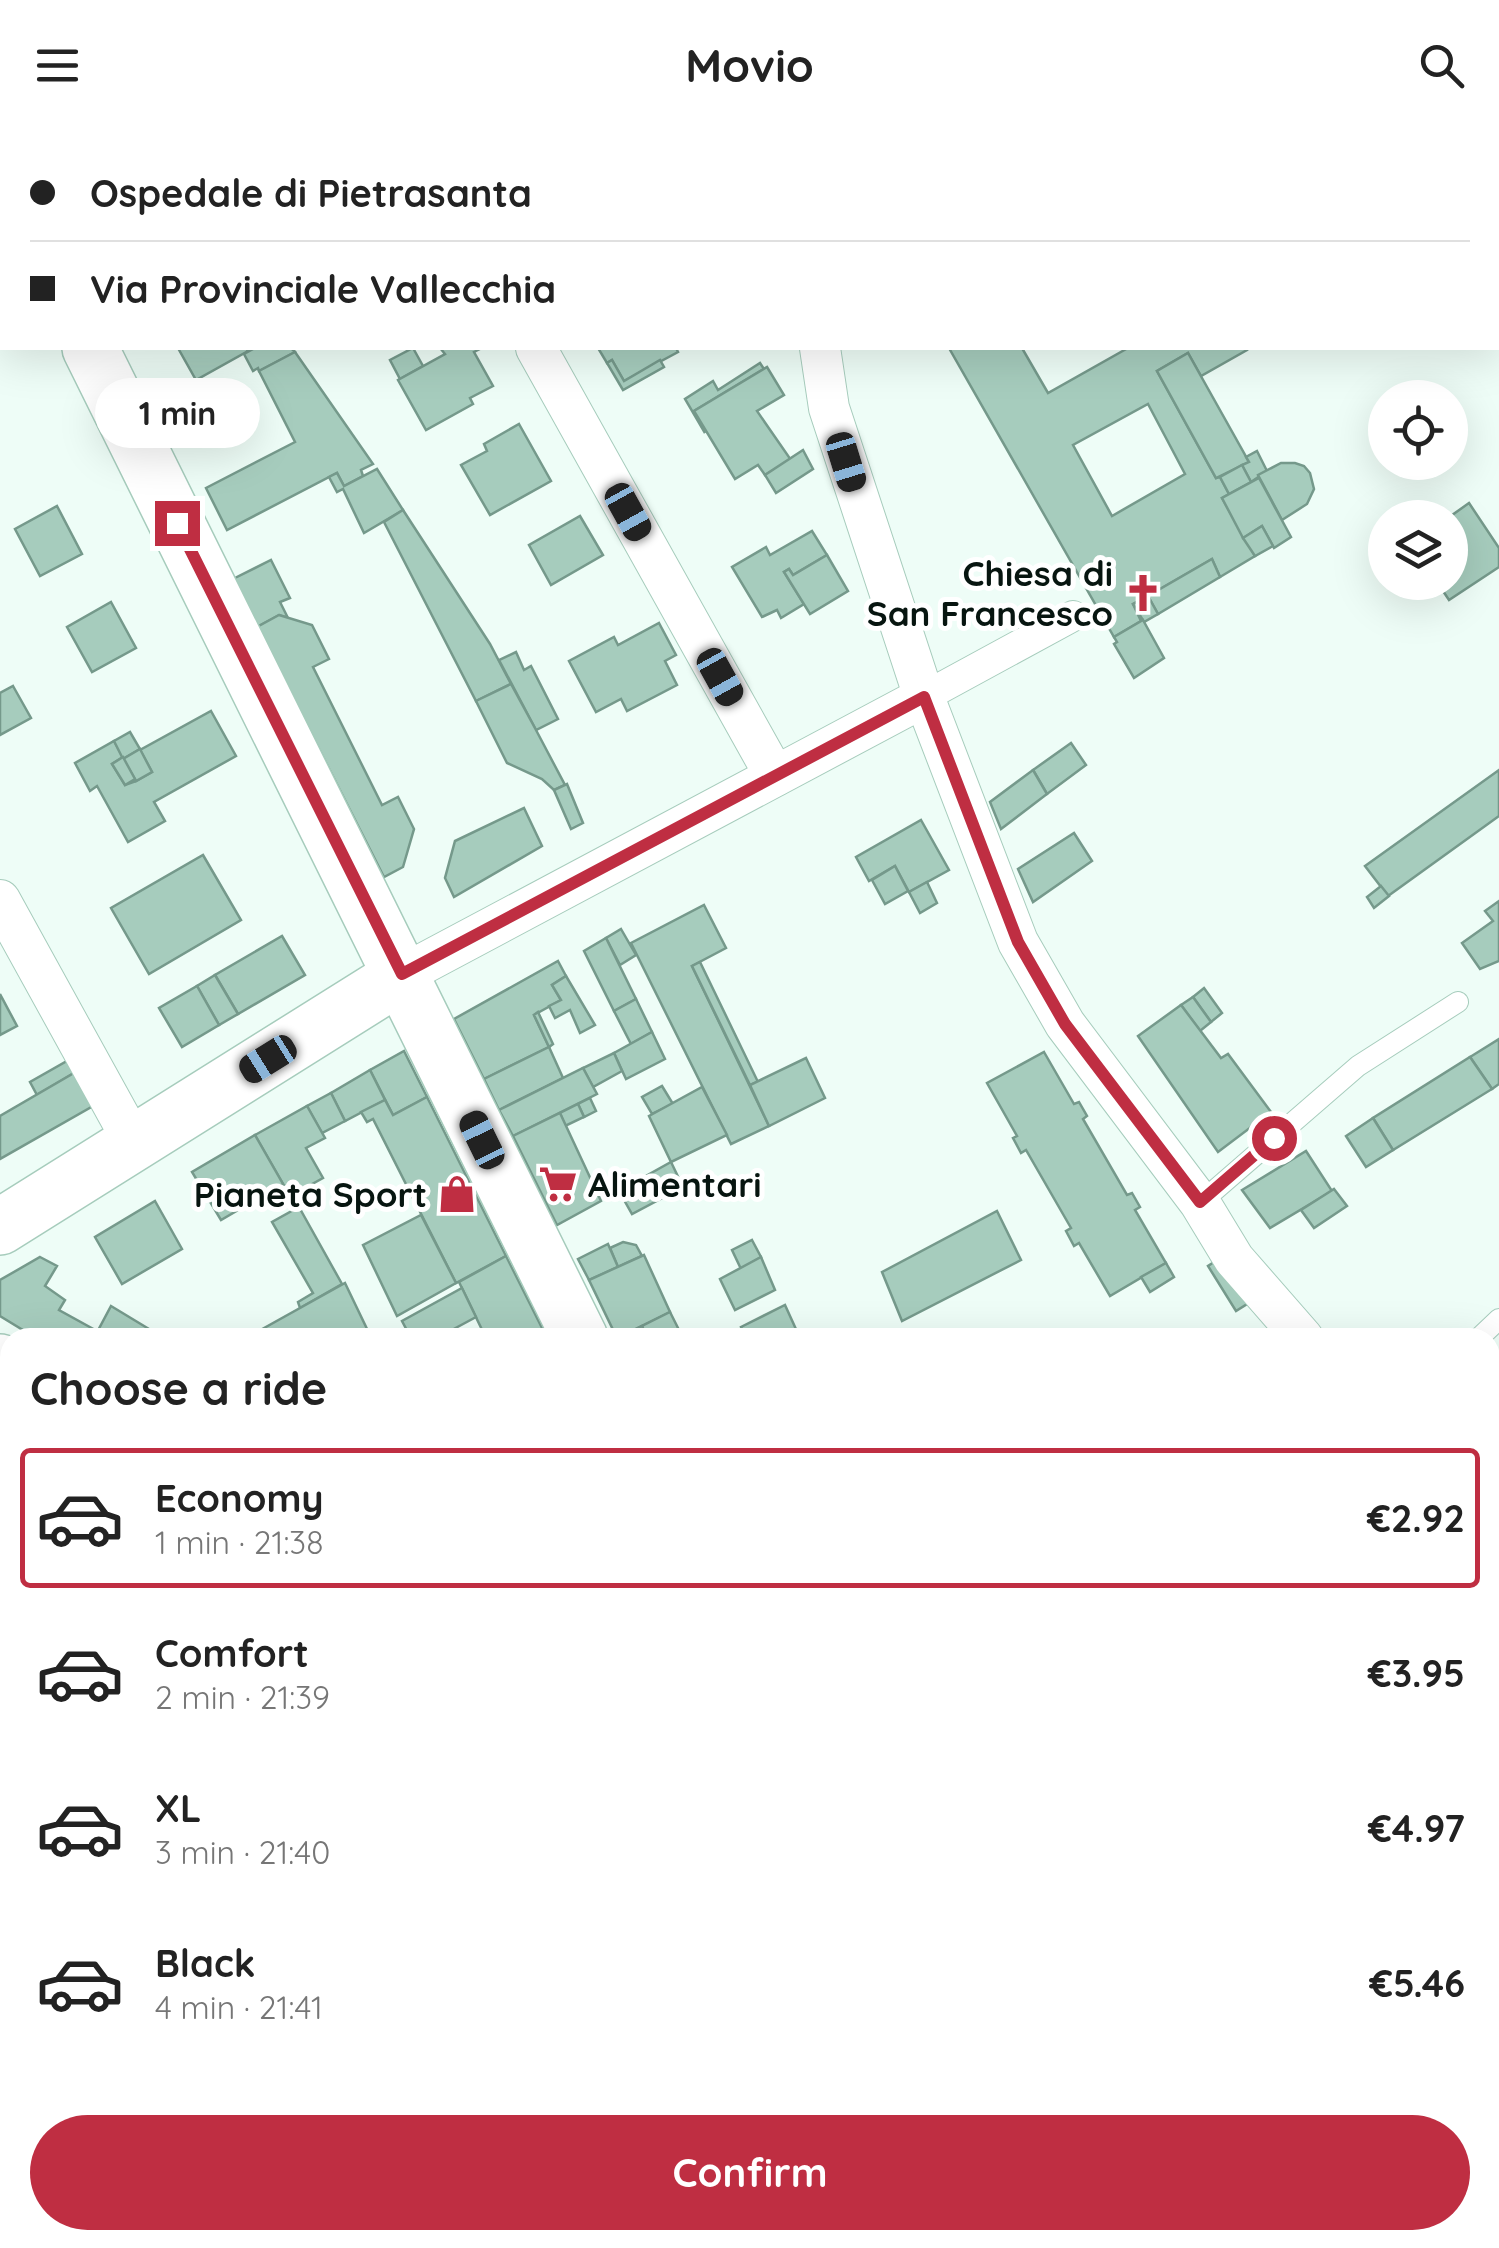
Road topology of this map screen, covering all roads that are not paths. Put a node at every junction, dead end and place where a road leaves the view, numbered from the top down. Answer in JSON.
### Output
{"nodes":[{"id":1,"x":91,"y":350,"type":"edge"},
{"id":2,"x":537,"y":350,"type":"edge"},
{"id":3,"x":820,"y":350,"type":"edge"},
{"id":4,"x":1074,"y":616,"type":"dead end"},
{"id":5,"x":924,"y":697,"type":"junction"},
{"id":6,"x":775,"y":776,"type":"junction"},
{"id":7,"x":0,"y":900,"type":"edge"},
{"id":8,"x":402,"y":974,"type":"junction"},
{"id":9,"x":1458,"y":1002,"type":"dead end"},
{"id":10,"x":134,"y":1143,"type":"junction"},
{"id":11,"x":1200,"y":1202,"type":"junction"},
{"id":12,"x":0,"y":1228,"type":"edge"},
{"id":13,"x":575,"y":1328,"type":"edge"},
{"id":14,"x":1294,"y":1328,"type":"edge"}],
"edges":[{"from":1,"to":8,"type":"main road"},
{"from":2,"to":6,"type":"street"},
{"from":3,"to":5,"type":"street"},
{"from":4,"to":5,"type":"street"},
{"from":5,"to":6,"type":"street"},
{"from":5,"to":11,"type":"street"},
{"from":6,"to":8,"type":"street"},
{"from":7,"to":10,"type":"street"},
{"from":8,"to":10,"type":"main road"},
{"from":8,"to":13,"type":"main road"},
{"from":9,"to":11,"type":"lane"},
{"from":10,"to":12,"type":"main road"},
{"from":11,"to":14,"type":"street"}]}
